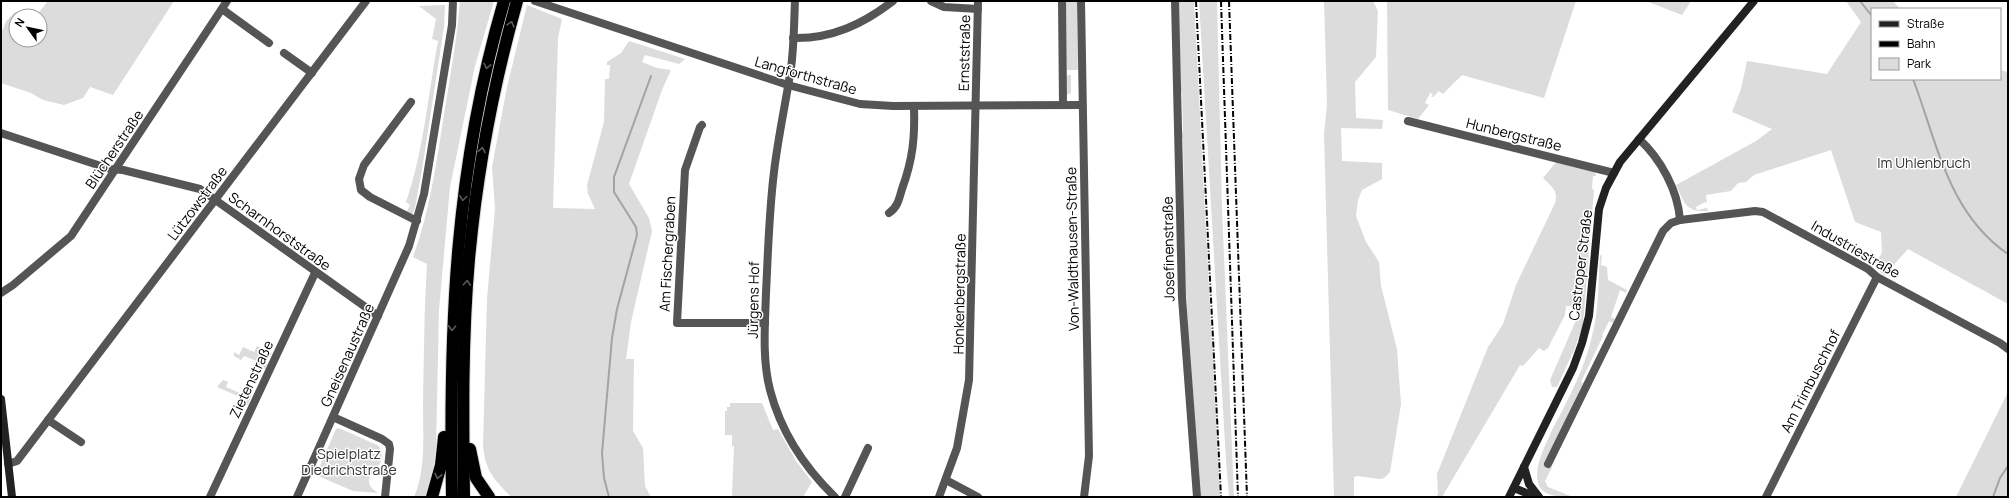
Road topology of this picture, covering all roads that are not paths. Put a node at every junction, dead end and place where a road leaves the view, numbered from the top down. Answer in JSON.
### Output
{"nodes":[{"id":1,"x":227,"y":1,"type":"edge"},
{"id":2,"x":366,"y":1,"type":"edge"},
{"id":3,"x":453,"y":1,"type":"edge"},
{"id":4,"x":504,"y":1,"type":"edge"},
{"id":5,"x":517,"y":1,"type":"edge"},
{"id":6,"x":535,"y":1,"type":"edge"},
{"id":7,"x":795,"y":1,"type":"edge"},
{"id":8,"x":893,"y":1,"type":"edge"},
{"id":9,"x":931,"y":1,"type":"edge"},
{"id":10,"x":1062,"y":1,"type":"edge"},
{"id":11,"x":1081,"y":1,"type":"edge"},
{"id":12,"x":1175,"y":1,"type":"edge"},
{"id":13,"x":1754,"y":1,"type":"edge"},
{"id":14,"x":978,"y":5,"type":"edge"},
{"id":15,"x":222,"y":9,"type":"junction"},
{"id":16,"x":793,"y":38,"type":"junction"},
{"id":17,"x":269,"y":43,"type":"dead end"},
{"id":18,"x":284,"y":53,"type":"dead end"},
{"id":19,"x":312,"y":73,"type":"junction"},
{"id":20,"x":788,"y":85,"type":"junction"},
{"id":21,"x":411,"y":102,"type":"dead end"},
{"id":22,"x":976,"y":105,"type":"junction"},
{"id":23,"x":1063,"y":105,"type":"junction"},
{"id":24,"x":1082,"y":105,"type":"junction"},
{"id":25,"x":914,"y":106,"type":"junction"},
{"id":26,"x":1408,"y":121,"type":"dead end"},
{"id":27,"x":702,"y":125,"type":"dead end"},
{"id":28,"x":1,"y":133,"type":"edge"},
{"id":29,"x":1639,"y":139,"type":"junction"},
{"id":30,"x":116,"y":170,"type":"junction"},
{"id":31,"x":1614,"y":172,"type":"junction"},
{"id":32,"x":216,"y":200,"type":"junction"},
{"id":33,"x":889,"y":213,"type":"dead end"},
{"id":34,"x":1680,"y":220,"type":"junction"},
{"id":35,"x":416,"y":221,"type":"junction"},
{"id":36,"x":315,"y":273,"type":"junction"},
{"id":37,"x":1877,"y":277,"type":"junction"},
{"id":38,"x":1,"y":293,"type":"edge"},
{"id":39,"x":378,"y":316,"type":"junction"},
{"id":40,"x":766,"y":323,"type":"junction"},
{"id":41,"x":2008,"y":349,"type":"edge"},
{"id":42,"x":451,"y":383,"type":"junction"},
{"id":43,"x":463,"y":392,"type":"junction"},
{"id":44,"x":1,"y":399,"type":"edge"},
{"id":45,"x":333,"y":417,"type":"junction"},
{"id":46,"x":48,"y":420,"type":"junction"},
{"id":47,"x":80,"y":442,"type":"dead end"},
{"id":48,"x":868,"y":448,"type":"dead end"},
{"id":49,"x":8,"y":464,"type":"junction"},
{"id":50,"x":1548,"y":464,"type":"dead end"},
{"id":51,"x":1524,"y":467,"type":"junction"},
{"id":52,"x":946,"y":480,"type":"junction"},
{"id":53,"x":1512,"y":494,"type":"edge"},
{"id":54,"x":12,"y":497,"type":"edge"},
{"id":55,"x":210,"y":497,"type":"edge"},
{"id":56,"x":297,"y":497,"type":"edge"},
{"id":57,"x":385,"y":497,"type":"edge"},
{"id":58,"x":432,"y":497,"type":"edge"},
{"id":59,"x":452,"y":497,"type":"edge"},
{"id":60,"x":464,"y":497,"type":"edge"},
{"id":61,"x":489,"y":497,"type":"edge"},
{"id":62,"x":835,"y":497,"type":"edge"},
{"id":63,"x":845,"y":497,"type":"edge"},
{"id":64,"x":939,"y":497,"type":"edge"},
{"id":65,"x":978,"y":497,"type":"edge"},
{"id":66,"x":1084,"y":497,"type":"edge"},
{"id":67,"x":1197,"y":497,"type":"edge"},
{"id":68,"x":1537,"y":497,"type":"edge"},
{"id":69,"x":1766,"y":497,"type":"edge"}],
"edges":[{"from":1,"to":15,"type":"street","name":"Blücherstraße"},
{"from":2,"to":19,"type":"street","name":"Lützowstraße"},
{"from":3,"to":35,"type":"street","name":"Gneisenaustraße"},
{"from":4,"to":42,"type":"highway","one_way":true},
{"from":43,"to":5,"type":"highway","one_way":true},
{"from":6,"to":20,"type":"street","name":"Langforthstraße"},
{"from":7,"to":16,"type":"street","name":"Jürgens Hof"},
{"from":8,"to":16,"type":"street"},
{"from":9,"to":14,"type":"street"},
{"from":10,"to":23,"type":"street"},
{"from":11,"to":24,"type":"street","name":"Von-Waldthausen-Straße"},
{"from":12,"to":67,"type":"street","name":"Josefinenstraße"},
{"from":13,"to":29,"type":"main road","name":"Castroper Straße"},
{"from":14,"to":22,"type":"street","name":"Ernststraße"},
{"from":15,"to":17,"type":"street"},
{"from":15,"to":30,"type":"street","name":"Blücherstraße"},
{"from":16,"to":20,"type":"street","name":"Jürgens Hof"},
{"from":18,"to":19,"type":"street"},
{"from":19,"to":32,"type":"street","name":"Lützowstraße"},
{"from":20,"to":25,"type":"street","name":"Langforthstraße"},
{"from":20,"to":40,"type":"street","name":"Jürgens Hof"},
{"from":21,"to":35,"type":"street"},
{"from":22,"to":23,"type":"street","name":"Langforthstraße"},
{"from":22,"to":25,"type":"street","name":"Langforthstraße"},
{"from":22,"to":52,"type":"street","name":"Honkenbergstraße"},
{"from":23,"to":24,"type":"street","name":"Langforthstraße"},
{"from":24,"to":66,"type":"street","name":"Von-Waldthausen-Straße"},
{"from":25,"to":33,"type":"street"},
{"from":26,"to":31,"type":"street","name":"Hunbergstraße"},
{"from":27,"to":40,"type":"street","name":"Am Fischergraben"},
{"from":28,"to":30,"type":"street","name":"Scharnhorststraße"},
{"from":29,"to":31,"type":"main road","name":"Castroper Straße"},
{"from":29,"to":34,"type":"street"},
{"from":30,"to":32,"type":"street","name":"Scharnhorststraße"},
{"from":30,"to":38,"type":"street","name":"Blücherstraße"},
{"from":31,"to":51,"type":"main road","name":"Castroper Straße"},
{"from":32,"to":36,"type":"street","name":"Scharnhorststraße"},
{"from":32,"to":46,"type":"street","name":"Lützowstraße"},
{"from":34,"to":37,"type":"street","name":"Industriestraße"},
{"from":34,"to":50,"type":"street","name":"Industriestraße"},
{"from":35,"to":39,"type":"street","name":"Gneisenaustraße"},
{"from":36,"to":39,"type":"street","name":"Scharnhorststraße"},
{"from":36,"to":55,"type":"street","name":"Zietenstraße"},
{"from":37,"to":41,"type":"street","name":"Industriestraße"},
{"from":37,"to":69,"type":"street","name":"Am Trimbuschhof"},
{"from":39,"to":45,"type":"street","name":"Gneisenaustraße"},
{"from":40,"to":62,"type":"street","name":"Jürgens Hof"},
{"from":42,"to":58,"type":"highway","one_way":true},
{"from":42,"to":59,"type":"highway"},
{"from":43,"to":60,"type":"highway"},
{"from":43,"to":61,"type":"highway"},
{"from":44,"to":49,"type":"main road"},
{"from":45,"to":56,"type":"street","name":"Gneisenaustraße"},
{"from":45,"to":57,"type":"street"},
{"from":46,"to":47,"type":"street"},
{"from":46,"to":49,"type":"street","name":"Lützowstraße"},
{"from":48,"to":63,"type":"street"},
{"from":49,"to":54,"type":"main road"},
{"from":51,"to":53,"type":"main road","name":"Castroper Straße"},
{"from":51,"to":68,"type":"main road"},
{"from":52,"to":64,"type":"street","name":"Honkenbergstraße"},
{"from":52,"to":65,"type":"street"},
{"from":53,"to":68,"type":"main road"}]}
